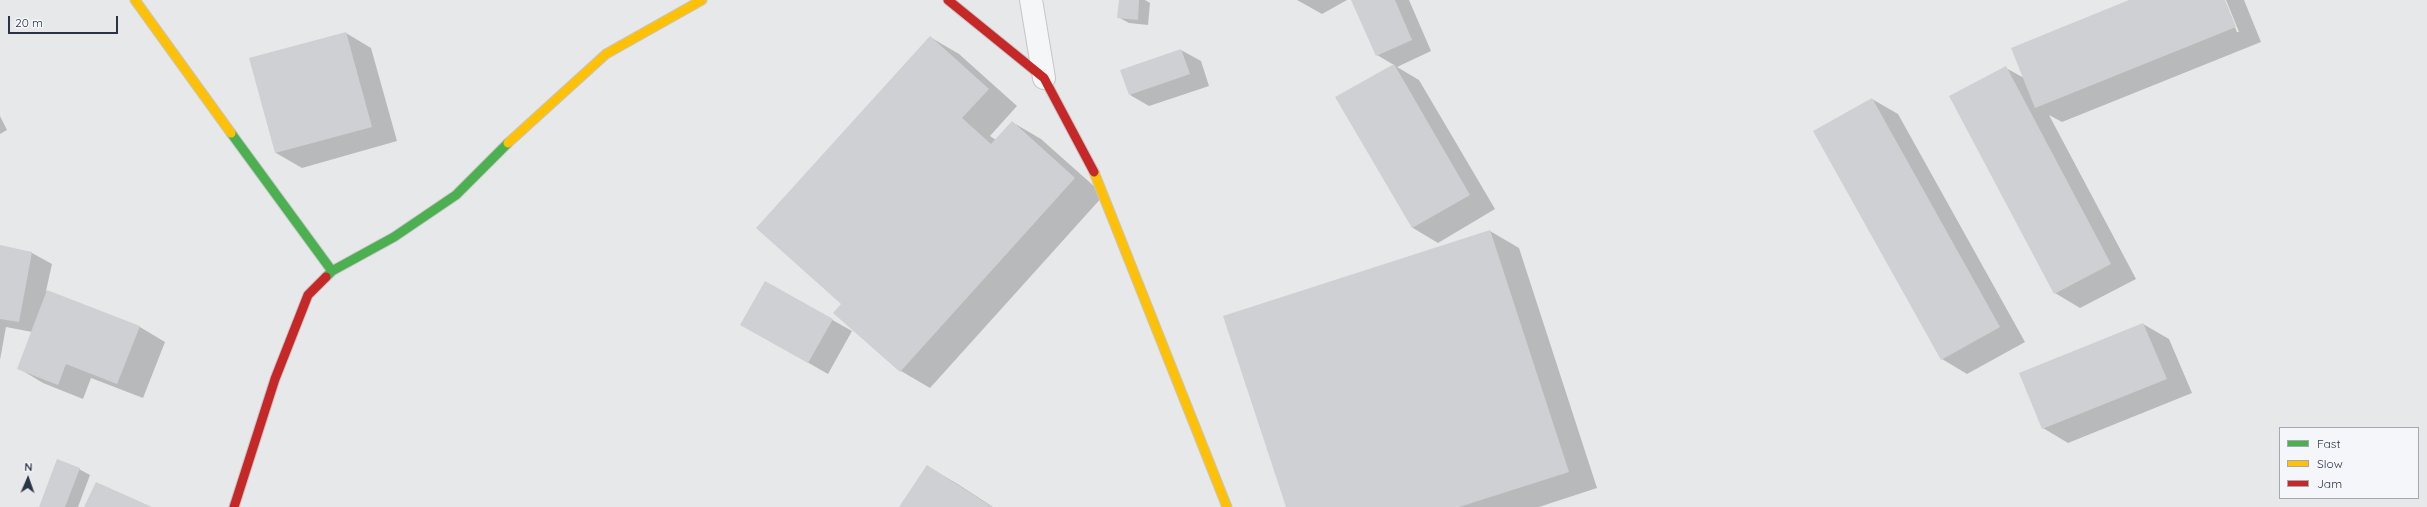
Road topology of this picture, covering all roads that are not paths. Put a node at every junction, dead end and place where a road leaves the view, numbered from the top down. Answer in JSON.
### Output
{"nodes":[{"id":1,"x":135,"y":0,"type":"edge"},
{"id":2,"x":702,"y":0,"type":"edge"},
{"id":3,"x":948,"y":0,"type":"edge"},
{"id":4,"x":1031,"y":0,"type":"edge"},
{"id":5,"x":1044,"y":78,"type":"junction"},
{"id":6,"x":332,"y":271,"type":"junction"},
{"id":7,"x":234,"y":507,"type":"edge"},
{"id":8,"x":1227,"y":507,"type":"edge"}],
"edges":[{"from":1,"to":6,"type":"street"},
{"from":2,"to":6,"type":"street"},
{"from":3,"to":5,"type":"street"},
{"from":4,"to":5,"type":"street"},
{"from":5,"to":8,"type":"street"},
{"from":6,"to":7,"type":"street"}]}
